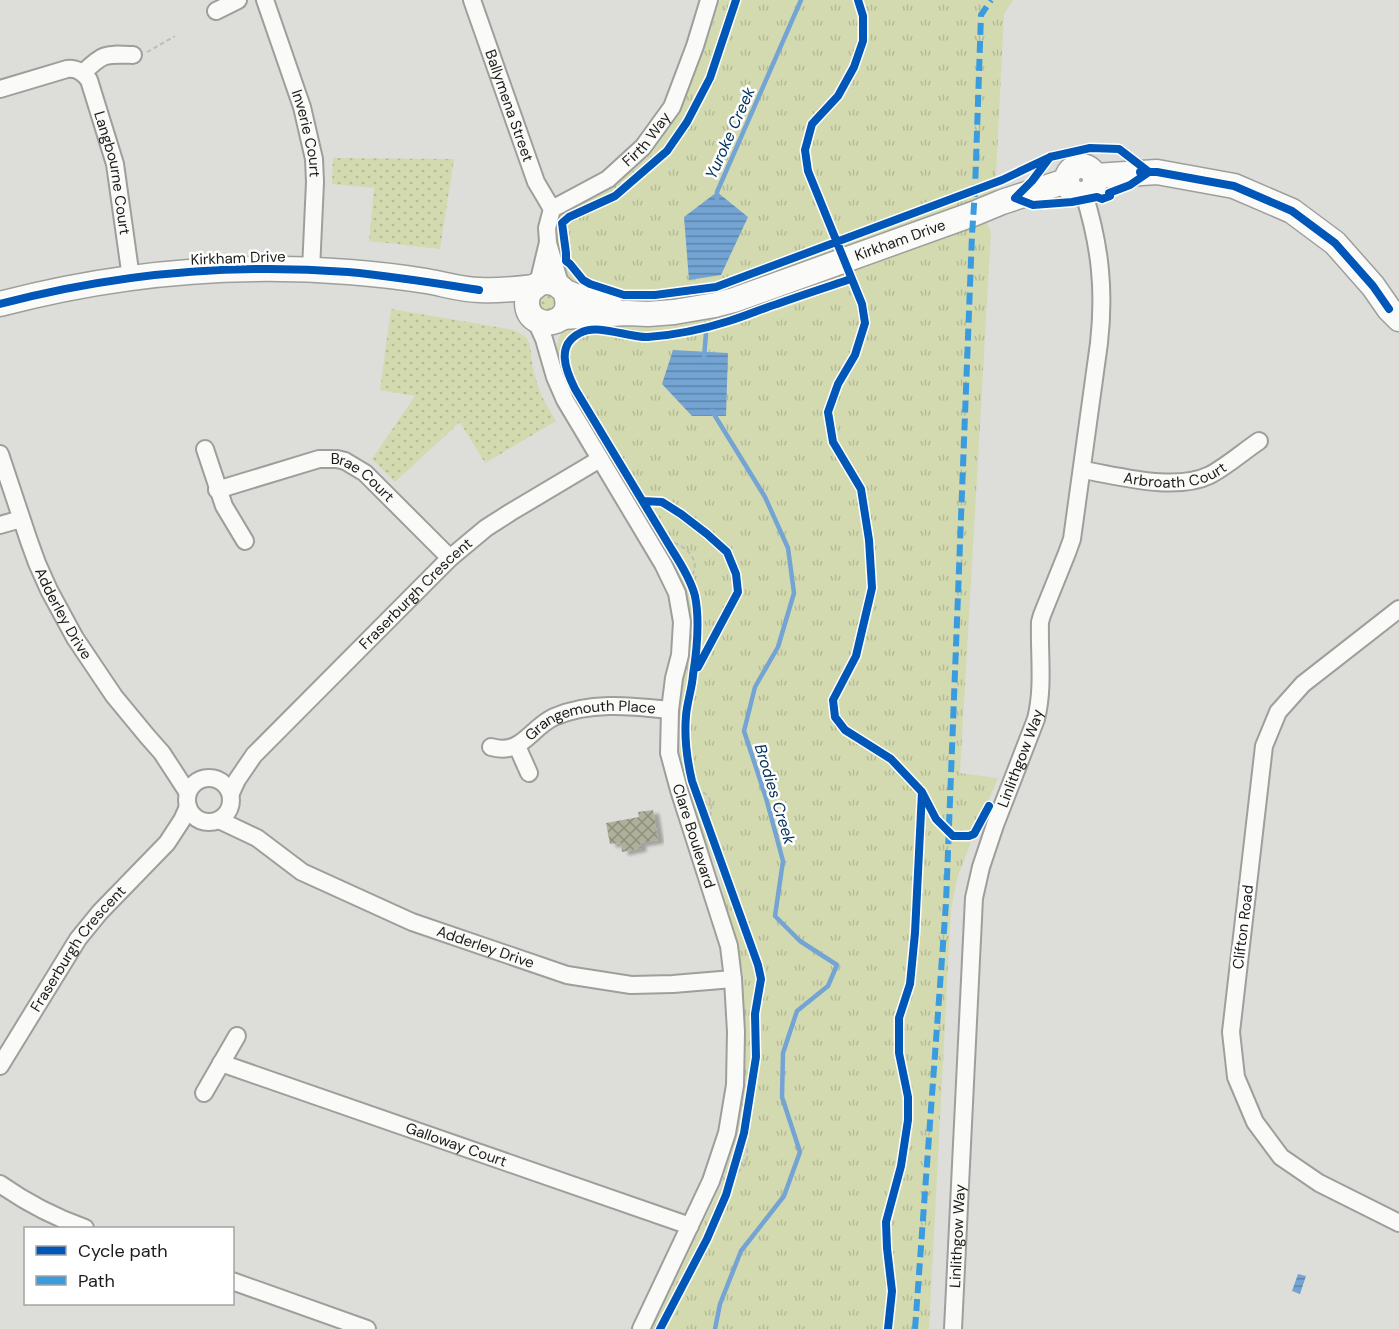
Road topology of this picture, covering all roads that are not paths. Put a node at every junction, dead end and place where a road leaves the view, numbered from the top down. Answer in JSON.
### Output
{"nodes":[{"id":1,"x":238,"y":0,"type":"edge"},
{"id":2,"x":265,"y":0,"type":"edge"},
{"id":3,"x":472,"y":0,"type":"edge"},
{"id":4,"x":709,"y":0,"type":"edge"},
{"id":5,"x":216,"y":11,"type":"dead end"},
{"id":6,"x":133,"y":55,"type":"road end"},
{"id":7,"x":83,"y":73,"type":"junction"},
{"id":8,"x":0,"y":88,"type":"edge"},
{"id":9,"x":1082,"y":184,"type":"junction"},
{"id":10,"x":552,"y":209,"type":"junction"},
{"id":11,"x":548,"y":242,"type":"junction"},
{"id":12,"x":311,"y":270,"type":"junction"},
{"id":13,"x":131,"y":278,"type":"junction"},
{"id":14,"x":550,"y":288,"type":"junction"},
{"id":15,"x":479,"y":290,"type":"junction"},
{"id":16,"x":0,"y":304,"type":"edge"},
{"id":17,"x":627,"y":313,"type":"junction"},
{"id":18,"x":533,"y":317,"type":"junction"},
{"id":19,"x":561,"y":318,"type":"junction"},
{"id":20,"x":1399,"y":319,"type":"edge"},
{"id":21,"x":550,"y":358,"type":"junction"},
{"id":22,"x":1259,"y":441,"type":"dead end"},
{"id":23,"x":205,"y":448,"type":"dead end"},
{"id":24,"x":0,"y":454,"type":"edge"},
{"id":25,"x":600,"y":459,"type":"junction"},
{"id":26,"x":1083,"y":470,"type":"junction"},
{"id":27,"x":217,"y":490,"type":"junction"},
{"id":28,"x":21,"y":519,"type":"junction"},
{"id":29,"x":0,"y":525,"type":"edge"},
{"id":30,"x":245,"y":541,"type":"dead end"},
{"id":31,"x":450,"y":558,"type":"junction"},
{"id":32,"x":1399,"y":609,"type":"edge"},
{"id":33,"x":669,"y":710,"type":"junction"},
{"id":34,"x":517,"y":746,"type":"junction"},
{"id":35,"x":491,"y":747,"type":"dead end"},
{"id":36,"x":162,"y":753,"type":"junction"},
{"id":37,"x":254,"y":755,"type":"junction"},
{"id":38,"x":529,"y":773,"type":"dead end"},
{"id":39,"x":208,"y":779,"type":"junction"},
{"id":40,"x":231,"y":799,"type":"junction"},
{"id":41,"x":188,"y":800,"type":"junction"},
{"id":42,"x":210,"y":821,"type":"junction"},
{"id":43,"x":257,"y":838,"type":"junction"},
{"id":44,"x":167,"y":843,"type":"junction"},
{"id":45,"x":734,"y":979,"type":"junction"},
{"id":46,"x":237,"y":1036,"type":"dead end"},
{"id":47,"x":221,"y":1063,"type":"junction"},
{"id":48,"x":0,"y":1066,"type":"edge"},
{"id":49,"x":204,"y":1093,"type":"dead end"},
{"id":50,"x":0,"y":1184,"type":"edge"},
{"id":51,"x":1399,"y":1223,"type":"edge"},
{"id":52,"x":690,"y":1226,"type":"junction"},
{"id":53,"x":83,"y":1227,"type":"edge"},
{"id":54,"x":234,"y":1282,"type":"edge"},
{"id":55,"x":367,"y":1329,"type":"edge"},
{"id":56,"x":641,"y":1329,"type":"edge"},
{"id":57,"x":952,"y":1329,"type":"edge"}],
"edges":[{"from":1,"to":5,"type":"street"},
{"from":2,"to":12,"type":"street","name":"Inverie Court"},
{"from":3,"to":10,"type":"street","name":"Ballymena Street"},
{"from":4,"to":10,"type":"street","name":"Firth Way"},
{"from":6,"to":7,"type":"street"},
{"from":7,"to":8,"type":"street"},
{"from":7,"to":13,"type":"street","name":"Langbourne Court"},
{"from":9,"to":17,"type":"street","name":"Kirkham Drive"},
{"from":9,"to":20,"type":"street","name":"Kirkham Drive"},
{"from":9,"to":26,"type":"street","name":"Linlithgow Way"},
{"from":10,"to":11,"type":"street"},
{"from":11,"to":14,"type":"street"},
{"from":11,"to":14,"type":"street"},
{"from":12,"to":13,"type":"street","name":"Kirkham Drive"},
{"from":12,"to":15,"type":"street","name":"Kirkham Drive"},
{"from":13,"to":16,"type":"street","name":"Kirkham Drive"},
{"from":14,"to":15,"type":"street","name":"Kirkham Drive"},
{"from":14,"to":17,"type":"street","name":"Kirkham Drive"},
{"from":14,"to":18,"type":"street"},
{"from":14,"to":19,"type":"street"},
{"from":15,"to":18,"type":"street","name":"Kirkham Drive"},
{"from":17,"to":19,"type":"street","name":"Kirkham Drive"},
{"from":18,"to":19,"type":"street"},
{"from":18,"to":21,"type":"street","name":"Clare Boulevard"},
{"from":19,"to":21,"type":"street","name":"Clare Boulevard"},
{"from":21,"to":25,"type":"street","name":"Clare Boulevard"},
{"from":22,"to":26,"type":"street","name":"Arbroath Court"},
{"from":23,"to":27,"type":"street"},
{"from":24,"to":28,"type":"street","name":"Adderley Drive"},
{"from":25,"to":31,"type":"street","name":"Fraserburgh Crescent"},
{"from":25,"to":33,"type":"street","name":"Clare Boulevard"},
{"from":26,"to":57,"type":"street","name":"Linlithgow Way"},
{"from":27,"to":30,"type":"street"},
{"from":27,"to":31,"type":"street","name":"Brae Court"},
{"from":28,"to":29,"type":"street"},
{"from":28,"to":36,"type":"street","name":"Adderley Drive"},
{"from":31,"to":37,"type":"street","name":"Fraserburgh Crescent"},
{"from":32,"to":51,"type":"street","name":"Clifton Road"},
{"from":33,"to":34,"type":"street","name":"Grangemouth Place"},
{"from":33,"to":45,"type":"street","name":"Clare Boulevard"},
{"from":34,"to":35,"type":"street","name":"Grangemouth Place"},
{"from":34,"to":38,"type":"street","name":"Grangemouth Place"},
{"from":36,"to":39,"type":"street","name":"Adderley Drive"},
{"from":36,"to":41,"type":"street","name":"Adderley Drive"},
{"from":37,"to":39,"type":"street","name":"Fraserburgh Crescent"},
{"from":37,"to":40,"type":"street","name":"Fraserburgh Crescent"},
{"from":39,"to":40,"type":"street"},
{"from":39,"to":41,"type":"street"},
{"from":40,"to":42,"type":"street"},
{"from":40,"to":43,"type":"street","name":"Adderley Drive"},
{"from":41,"to":42,"type":"street"},
{"from":41,"to":44,"type":"street","name":"Fraserburgh Crescent"},
{"from":42,"to":43,"type":"street","name":"Adderley Drive"},
{"from":42,"to":44,"type":"street","name":"Fraserburgh Crescent"},
{"from":43,"to":45,"type":"street","name":"Adderley Drive"},
{"from":44,"to":48,"type":"street","name":"Fraserburgh Crescent"},
{"from":45,"to":52,"type":"street","name":"Clare Boulevard"},
{"from":46,"to":47,"type":"street"},
{"from":47,"to":49,"type":"street"},
{"from":47,"to":52,"type":"street","name":"Galloway Court"},
{"from":50,"to":53,"type":"street"},
{"from":52,"to":56,"type":"street","name":"Clare Boulevard"},
{"from":54,"to":55,"type":"street"}]}
